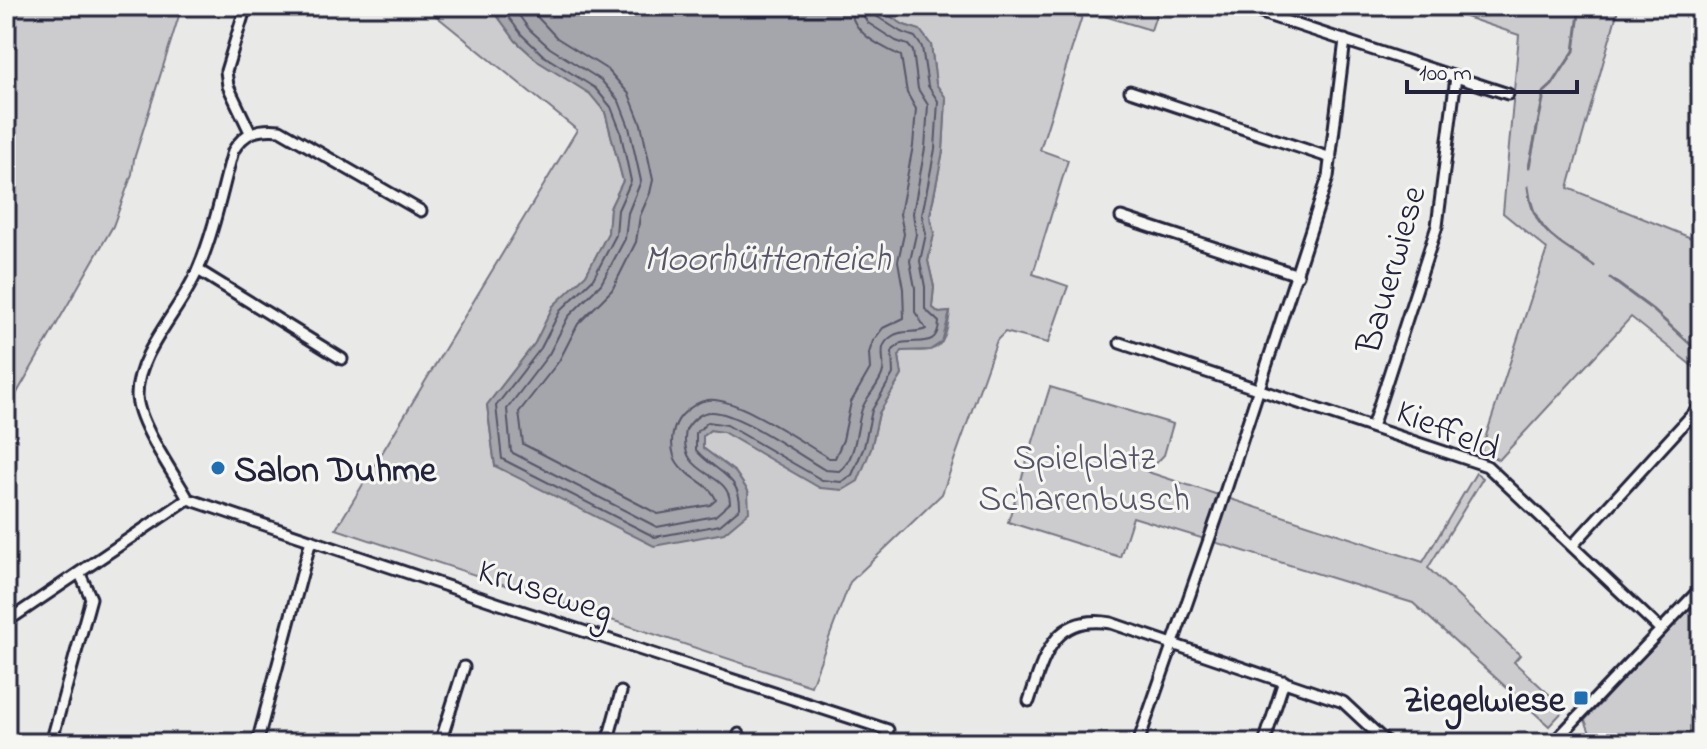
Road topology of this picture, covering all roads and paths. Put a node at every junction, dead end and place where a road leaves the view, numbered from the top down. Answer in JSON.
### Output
{"nodes":[{"id":1,"x":246,"y":6,"type":"edge"},
{"id":2,"x":1240,"y":6,"type":"edge"},
{"id":3,"x":1345,"y":40,"type":"junction"},
{"id":4,"x":1456,"y":77,"type":"junction"},
{"id":5,"x":1130,"y":91,"type":"dead end"},
{"id":6,"x":1508,"y":94,"type":"dead end"},
{"id":7,"x":250,"y":132,"type":"junction"},
{"id":8,"x":1331,"y":158,"type":"junction"},
{"id":9,"x":421,"y":211,"type":"dead end"},
{"id":10,"x":1121,"y":217,"type":"dead end"},
{"id":11,"x":198,"y":270,"type":"junction"},
{"id":12,"x":1298,"y":275,"type":"junction"},
{"id":13,"x":1120,"y":343,"type":"dead end"},
{"id":14,"x":342,"y":359,"type":"dead end"},
{"id":15,"x":1258,"y":389,"type":"junction"},
{"id":16,"x":1701,"y":405,"type":"edge"},
{"id":17,"x":1372,"y":427,"type":"junction"},
{"id":18,"x":188,"y":499,"type":"junction"},
{"id":19,"x":311,"y":540,"type":"junction"},
{"id":20,"x":1572,"y":546,"type":"junction"},
{"id":21,"x":80,"y":574,"type":"junction"},
{"id":22,"x":1701,"y":588,"type":"edge"},
{"id":23,"x":6,"y":622,"type":"edge"},
{"id":24,"x":1661,"y":630,"type":"junction"},
{"id":25,"x":1171,"y":643,"type":"junction"},
{"id":26,"x":464,"y":667,"type":"dead end"},
{"id":27,"x":1284,"y":681,"type":"junction"},
{"id":28,"x":621,"y":692,"type":"dead end"},
{"id":29,"x":1029,"y":701,"type":"dead end"},
{"id":30,"x":51,"y":743,"type":"edge"},
{"id":31,"x":257,"y":743,"type":"edge"},
{"id":32,"x":440,"y":743,"type":"edge"},
{"id":33,"x":607,"y":743,"type":"edge"},
{"id":34,"x":884,"y":743,"type":"edge"},
{"id":35,"x":1138,"y":743,"type":"edge"},
{"id":36,"x":1264,"y":743,"type":"edge"},
{"id":37,"x":1387,"y":743,"type":"edge"},
{"id":38,"x":1553,"y":743,"type":"edge"}],
"edges":[{"from":1,"to":7,"type":"street"},
{"from":2,"to":3,"type":"street"},
{"from":3,"to":4,"type":"street"},
{"from":3,"to":8,"type":"street"},
{"from":4,"to":6,"type":"street"},
{"from":4,"to":17,"type":"street","name":"Bauerwiese"},
{"from":5,"to":8,"type":"street"},
{"from":7,"to":9,"type":"street"},
{"from":7,"to":11,"type":"street"},
{"from":8,"to":12,"type":"street"},
{"from":10,"to":12,"type":"street"},
{"from":11,"to":14,"type":"street"},
{"from":11,"to":18,"type":"street"},
{"from":12,"to":15,"type":"street"},
{"from":13,"to":15,"type":"street","name":"Kieffeld"},
{"from":15,"to":17,"type":"street","name":"Kieffeld"},
{"from":15,"to":25,"type":"street"},
{"from":16,"to":20,"type":"street"},
{"from":17,"to":20,"type":"street","name":"Kieffeld"},
{"from":18,"to":19,"type":"street","name":"Kruseweg"},
{"from":18,"to":21,"type":"street"},
{"from":19,"to":31,"type":"street"},
{"from":19,"to":34,"type":"street","name":"Kruseweg"},
{"from":20,"to":24,"type":"street","name":"Kieffeld"},
{"from":21,"to":23,"type":"street"},
{"from":21,"to":30,"type":"street"},
{"from":22,"to":24,"type":"street"},
{"from":24,"to":38,"type":"street"},
{"from":25,"to":27,"type":"street"},
{"from":25,"to":29,"type":"street"},
{"from":25,"to":35,"type":"street"},
{"from":26,"to":32,"type":"street"},
{"from":27,"to":36,"type":"street"},
{"from":27,"to":37,"type":"street"},
{"from":28,"to":33,"type":"street"}]}
